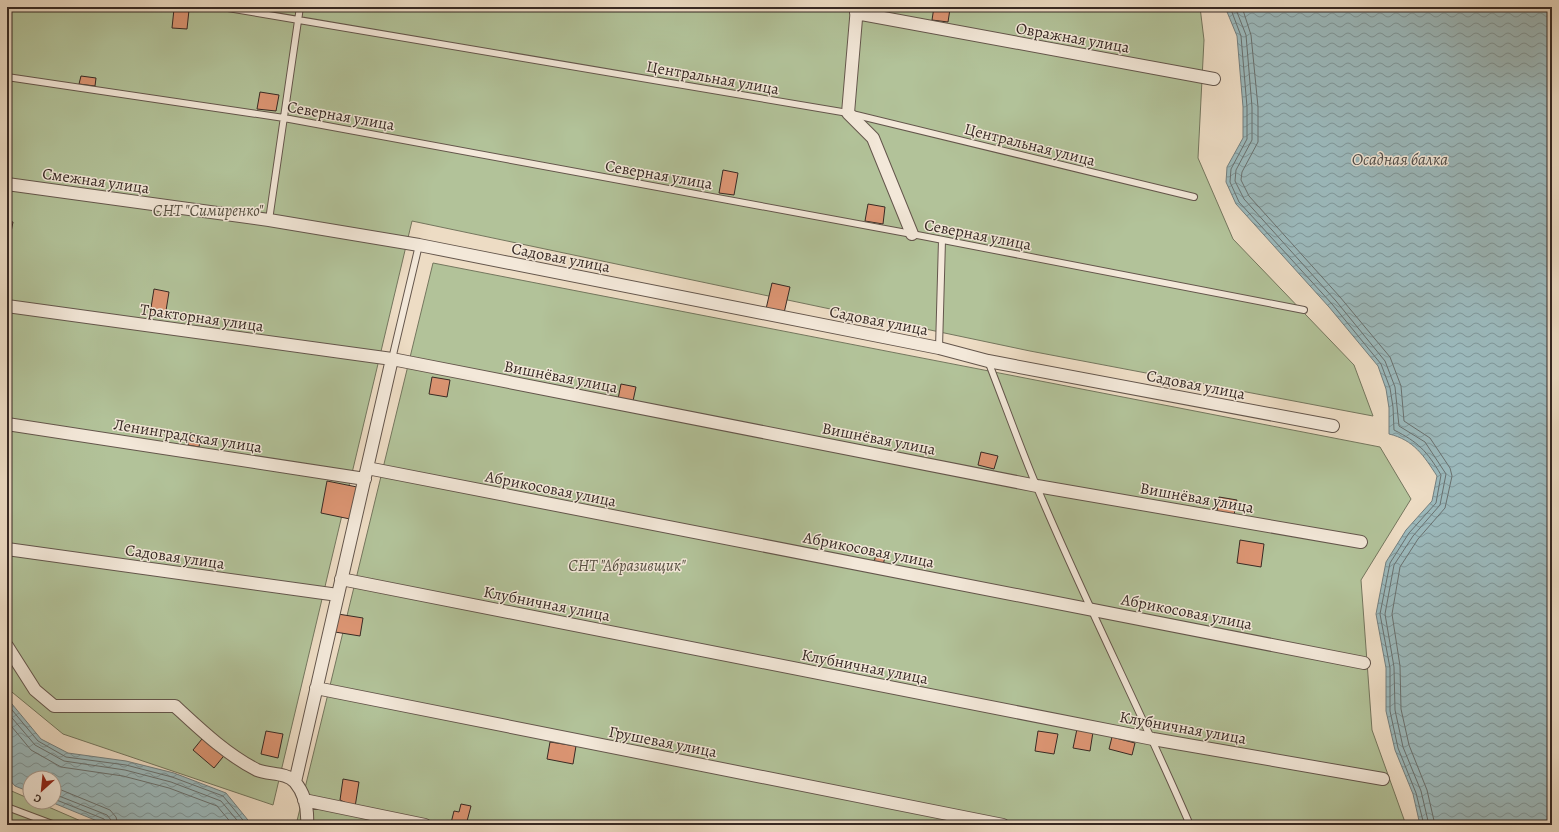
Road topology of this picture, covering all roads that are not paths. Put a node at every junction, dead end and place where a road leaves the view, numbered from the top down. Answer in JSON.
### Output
{"nodes":[{"id":1,"x":222,"y":7,"type":"edge"},
{"id":2,"x":300,"y":7,"type":"edge"},
{"id":3,"x":856,"y":10,"type":"edge"},
{"id":4,"x":298,"y":19,"type":"junction"},
{"id":5,"x":7,"y":77,"type":"edge"},
{"id":6,"x":1214,"y":79,"type":"dead end"},
{"id":7,"x":848,"y":113,"type":"junction"},
{"id":8,"x":284,"y":118,"type":"junction"},
{"id":9,"x":7,"y":184,"type":"edge"},
{"id":10,"x":1194,"y":197,"type":"dead end"},
{"id":11,"x":269,"y":220,"type":"junction"},
{"id":12,"x":912,"y":234,"type":"junction"},
{"id":13,"x":942,"y":240,"type":"junction"},
{"id":14,"x":419,"y":245,"type":"junction"},
{"id":15,"x":7,"y":306,"type":"edge"},
{"id":16,"x":1304,"y":310,"type":"dead end"},
{"id":17,"x":939,"y":348,"type":"junction"},
{"id":18,"x":392,"y":359,"type":"junction"},
{"id":19,"x":988,"y":361,"type":"junction"},
{"id":20,"x":7,"y":424,"type":"edge"},
{"id":21,"x":1333,"y":426,"type":"dead end"},
{"id":22,"x":366,"y":474,"type":"junction"},
{"id":23,"x":1037,"y":486,"type":"junction"},
{"id":24,"x":1361,"y":542,"type":"dead end"},
{"id":25,"x":7,"y":549,"type":"edge"},
{"id":26,"x":342,"y":579,"type":"junction"},
{"id":27,"x":338,"y":595,"type":"junction"},
{"id":28,"x":1091,"y":609,"type":"junction"},
{"id":29,"x":7,"y":646,"type":"edge"},
{"id":30,"x":1364,"y":663,"type":"dead end"},
{"id":31,"x":316,"y":688,"type":"junction"},
{"id":32,"x":1153,"y":739,"type":"junction"},
{"id":33,"x":1383,"y":779,"type":"dead end"},
{"id":34,"x":294,"y":782,"type":"junction"},
{"id":35,"x":304,"y":800,"type":"junction"},
{"id":36,"x":7,"y":807,"type":"edge"},
{"id":37,"x":55,"y":825,"type":"edge"},
{"id":38,"x":307,"y":825,"type":"edge"},
{"id":39,"x":425,"y":825,"type":"edge"},
{"id":40,"x":1003,"y":825,"type":"edge"},
{"id":41,"x":1190,"y":825,"type":"edge"}],
"edges":[{"from":1,"to":4,"type":"lane","name":"Центральная улица"},
{"from":2,"to":4,"type":"lane"},
{"from":3,"to":6,"type":"street","name":"Овражная улица"},
{"from":3,"to":7,"type":"street"},
{"from":4,"to":7,"type":"lane","name":"Центральная улица"},
{"from":4,"to":8,"type":"lane"},
{"from":5,"to":8,"type":"lane","name":"Северная улица"},
{"from":7,"to":10,"type":"lane","name":"Центральная улица"},
{"from":7,"to":12,"type":"street"},
{"from":8,"to":11,"type":"lane"},
{"from":8,"to":12,"type":"lane","name":"Северная улица"},
{"from":9,"to":11,"type":"street","name":"Смежная улица"},
{"from":11,"to":14,"type":"street","name":"Смежная улица"},
{"from":12,"to":13,"type":"lane","name":"Северная улица"},
{"from":13,"to":16,"type":"lane","name":"Северная улица"},
{"from":13,"to":17,"type":"lane"},
{"from":14,"to":17,"type":"street","name":"Садовая улица"},
{"from":14,"to":18,"type":"lane"},
{"from":15,"to":18,"type":"street","name":"Тракторная улица"},
{"from":17,"to":19,"type":"street","name":"Садовая улица"},
{"from":18,"to":22,"type":"street"},
{"from":18,"to":23,"type":"street","name":"Вишнёвая улица"},
{"from":19,"to":21,"type":"street","name":"Садовая улица"},
{"from":19,"to":23,"type":"lane"},
{"from":20,"to":22,"type":"street","name":"Ленинградская улица"},
{"from":22,"to":26,"type":"street"},
{"from":22,"to":28,"type":"street","name":"Абрикосовая улица"},
{"from":23,"to":24,"type":"street","name":"Вишнёвая улица"},
{"from":23,"to":28,"type":"lane"},
{"from":25,"to":27,"type":"street","name":"Садовая улица"},
{"from":26,"to":27,"type":"street"},
{"from":26,"to":32,"type":"street","name":"Клубничная улица"},
{"from":27,"to":31,"type":"street"},
{"from":28,"to":30,"type":"street","name":"Абрикосовая улица"},
{"from":28,"to":32,"type":"lane"},
{"from":29,"to":34,"type":"street"},
{"from":31,"to":34,"type":"street"},
{"from":31,"to":40,"type":"street","name":"Грушевая улица"},
{"from":32,"to":33,"type":"street","name":"Клубничная улица"},
{"from":32,"to":41,"type":"lane"},
{"from":34,"to":35,"type":"street"},
{"from":35,"to":38,"type":"street"},
{"from":35,"to":39,"type":"street"},
{"from":36,"to":37,"type":"lane"}]}
